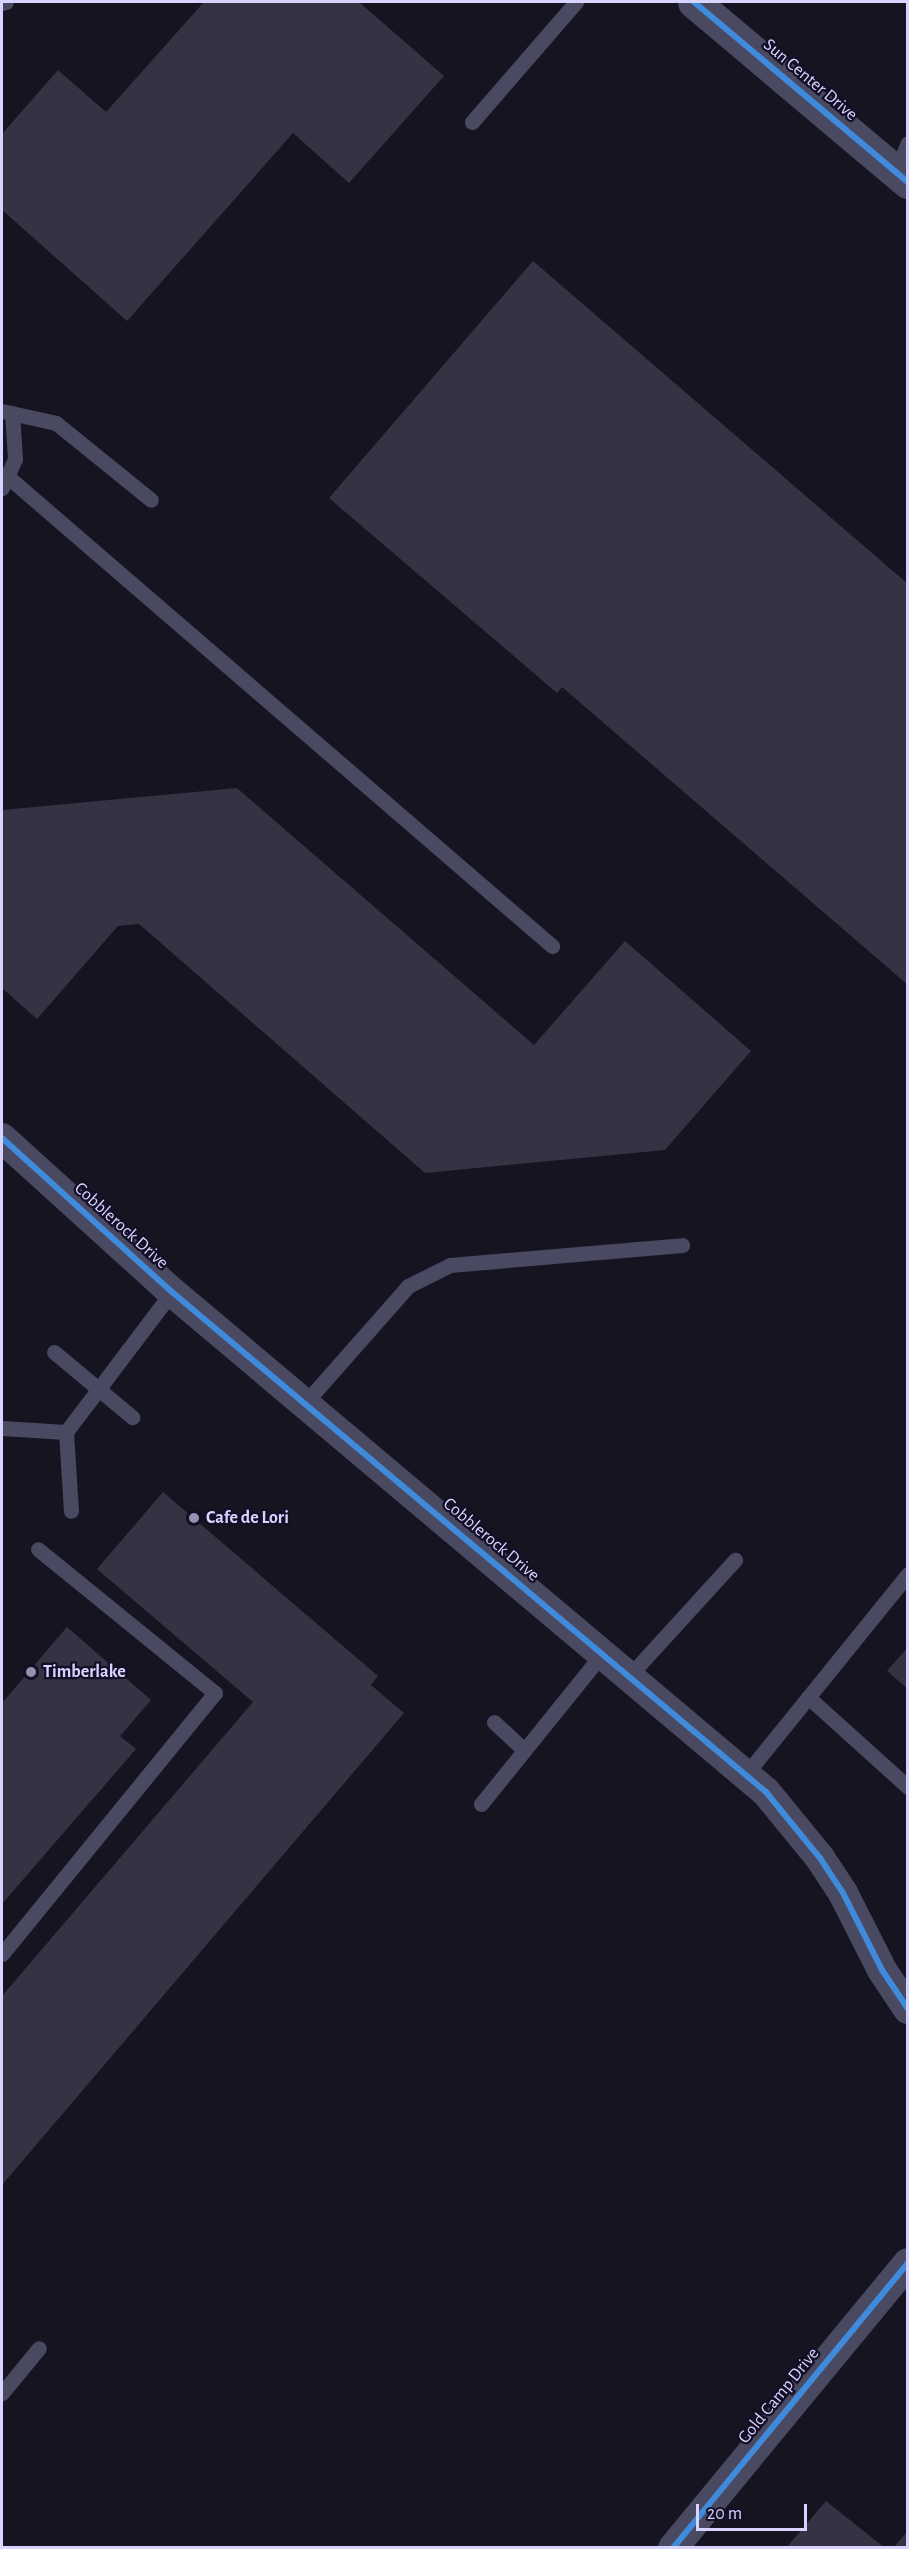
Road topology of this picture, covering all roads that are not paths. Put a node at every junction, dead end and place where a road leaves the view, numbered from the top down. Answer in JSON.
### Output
{"nodes":[{"id":1,"x":6,"y":2,"type":"edge"},
{"id":2,"x":576,"y":2,"type":"edge"},
{"id":3,"x":694,"y":2,"type":"edge"},
{"id":4,"x":2,"y":3,"type":"edge"},
{"id":5,"x":472,"y":122,"type":"dead end"},
{"id":6,"x":904,"y":166,"type":"edge"},
{"id":7,"x":7,"y":412,"type":"edge"},
{"id":8,"x":4,"y":482,"type":"edge"},
{"id":9,"x":151,"y":500,"type":"dead end"},
{"id":10,"x":552,"y":946,"type":"dead end"},
{"id":11,"x":2,"y":1138,"type":"edge"},
{"id":12,"x":682,"y":1245,"type":"dead end"},
{"id":13,"x":172,"y":1292,"type":"junction"},
{"id":14,"x":54,"y":1352,"type":"dead end"},
{"id":15,"x":98,"y":1389,"type":"junction"},
{"id":16,"x":305,"y":1403,"type":"junction"},
{"id":17,"x":132,"y":1417,"type":"dead end"},
{"id":18,"x":2,"y":1428,"type":"edge"},
{"id":19,"x":66,"y":1432,"type":"junction"},
{"id":20,"x":71,"y":1511,"type":"dead end"},
{"id":21,"x":38,"y":1549,"type":"dead end"},
{"id":22,"x":735,"y":1560,"type":"dead end"},
{"id":23,"x":908,"y":1574,"type":"edge"},
{"id":24,"x":603,"y":1653,"type":"junction"},
{"id":25,"x":630,"y":1676,"type":"junction"},
{"id":26,"x":808,"y":1697,"type":"junction"},
{"id":27,"x":494,"y":1722,"type":"dead end"},
{"id":28,"x":524,"y":1749,"type":"junction"},
{"id":29,"x":746,"y":1773,"type":"junction"},
{"id":30,"x":908,"y":1787,"type":"edge"},
{"id":31,"x":481,"y":1804,"type":"dead end"},
{"id":32,"x":2,"y":1954,"type":"edge"},
{"id":33,"x":908,"y":2009,"type":"edge"},
{"id":34,"x":908,"y":2263,"type":"edge"},
{"id":35,"x":39,"y":2348,"type":"dead end"},
{"id":36,"x":3,"y":2389,"type":"edge"},
{"id":37,"x":673,"y":2547,"type":"edge"}],
"edges":[{"from":1,"to":4,"type":"lane"},
{"from":2,"to":5,"type":"lane"},
{"from":3,"to":6,"type":"street","name":"Sun Center Drive"},
{"from":7,"to":8,"type":"lane"},
{"from":7,"to":9,"type":"lane"},
{"from":8,"to":10,"type":"lane"},
{"from":11,"to":13,"type":"street","name":"Cobblerock Drive"},
{"from":12,"to":16,"type":"lane"},
{"from":13,"to":15,"type":"lane"},
{"from":13,"to":16,"type":"street","name":"Cobblerock Drive"},
{"from":14,"to":15,"type":"lane"},
{"from":15,"to":17,"type":"lane"},
{"from":15,"to":19,"type":"lane"},
{"from":16,"to":24,"type":"street","name":"Cobblerock Drive"},
{"from":18,"to":19,"type":"lane"},
{"from":19,"to":20,"type":"lane"},
{"from":21,"to":32,"type":"lane"},
{"from":22,"to":25,"type":"lane"},
{"from":23,"to":26,"type":"lane"},
{"from":24,"to":25,"type":"street","name":"Cobblerock Drive"},
{"from":24,"to":28,"type":"lane"},
{"from":25,"to":29,"type":"street","name":"Cobblerock Drive"},
{"from":26,"to":29,"type":"lane"},
{"from":26,"to":30,"type":"lane"},
{"from":27,"to":28,"type":"lane"},
{"from":28,"to":31,"type":"lane"},
{"from":29,"to":33,"type":"street","name":"Cobblerock Drive"},
{"from":34,"to":37,"type":"street","name":"Gold Camp Drive"},
{"from":35,"to":36,"type":"lane"}]}
